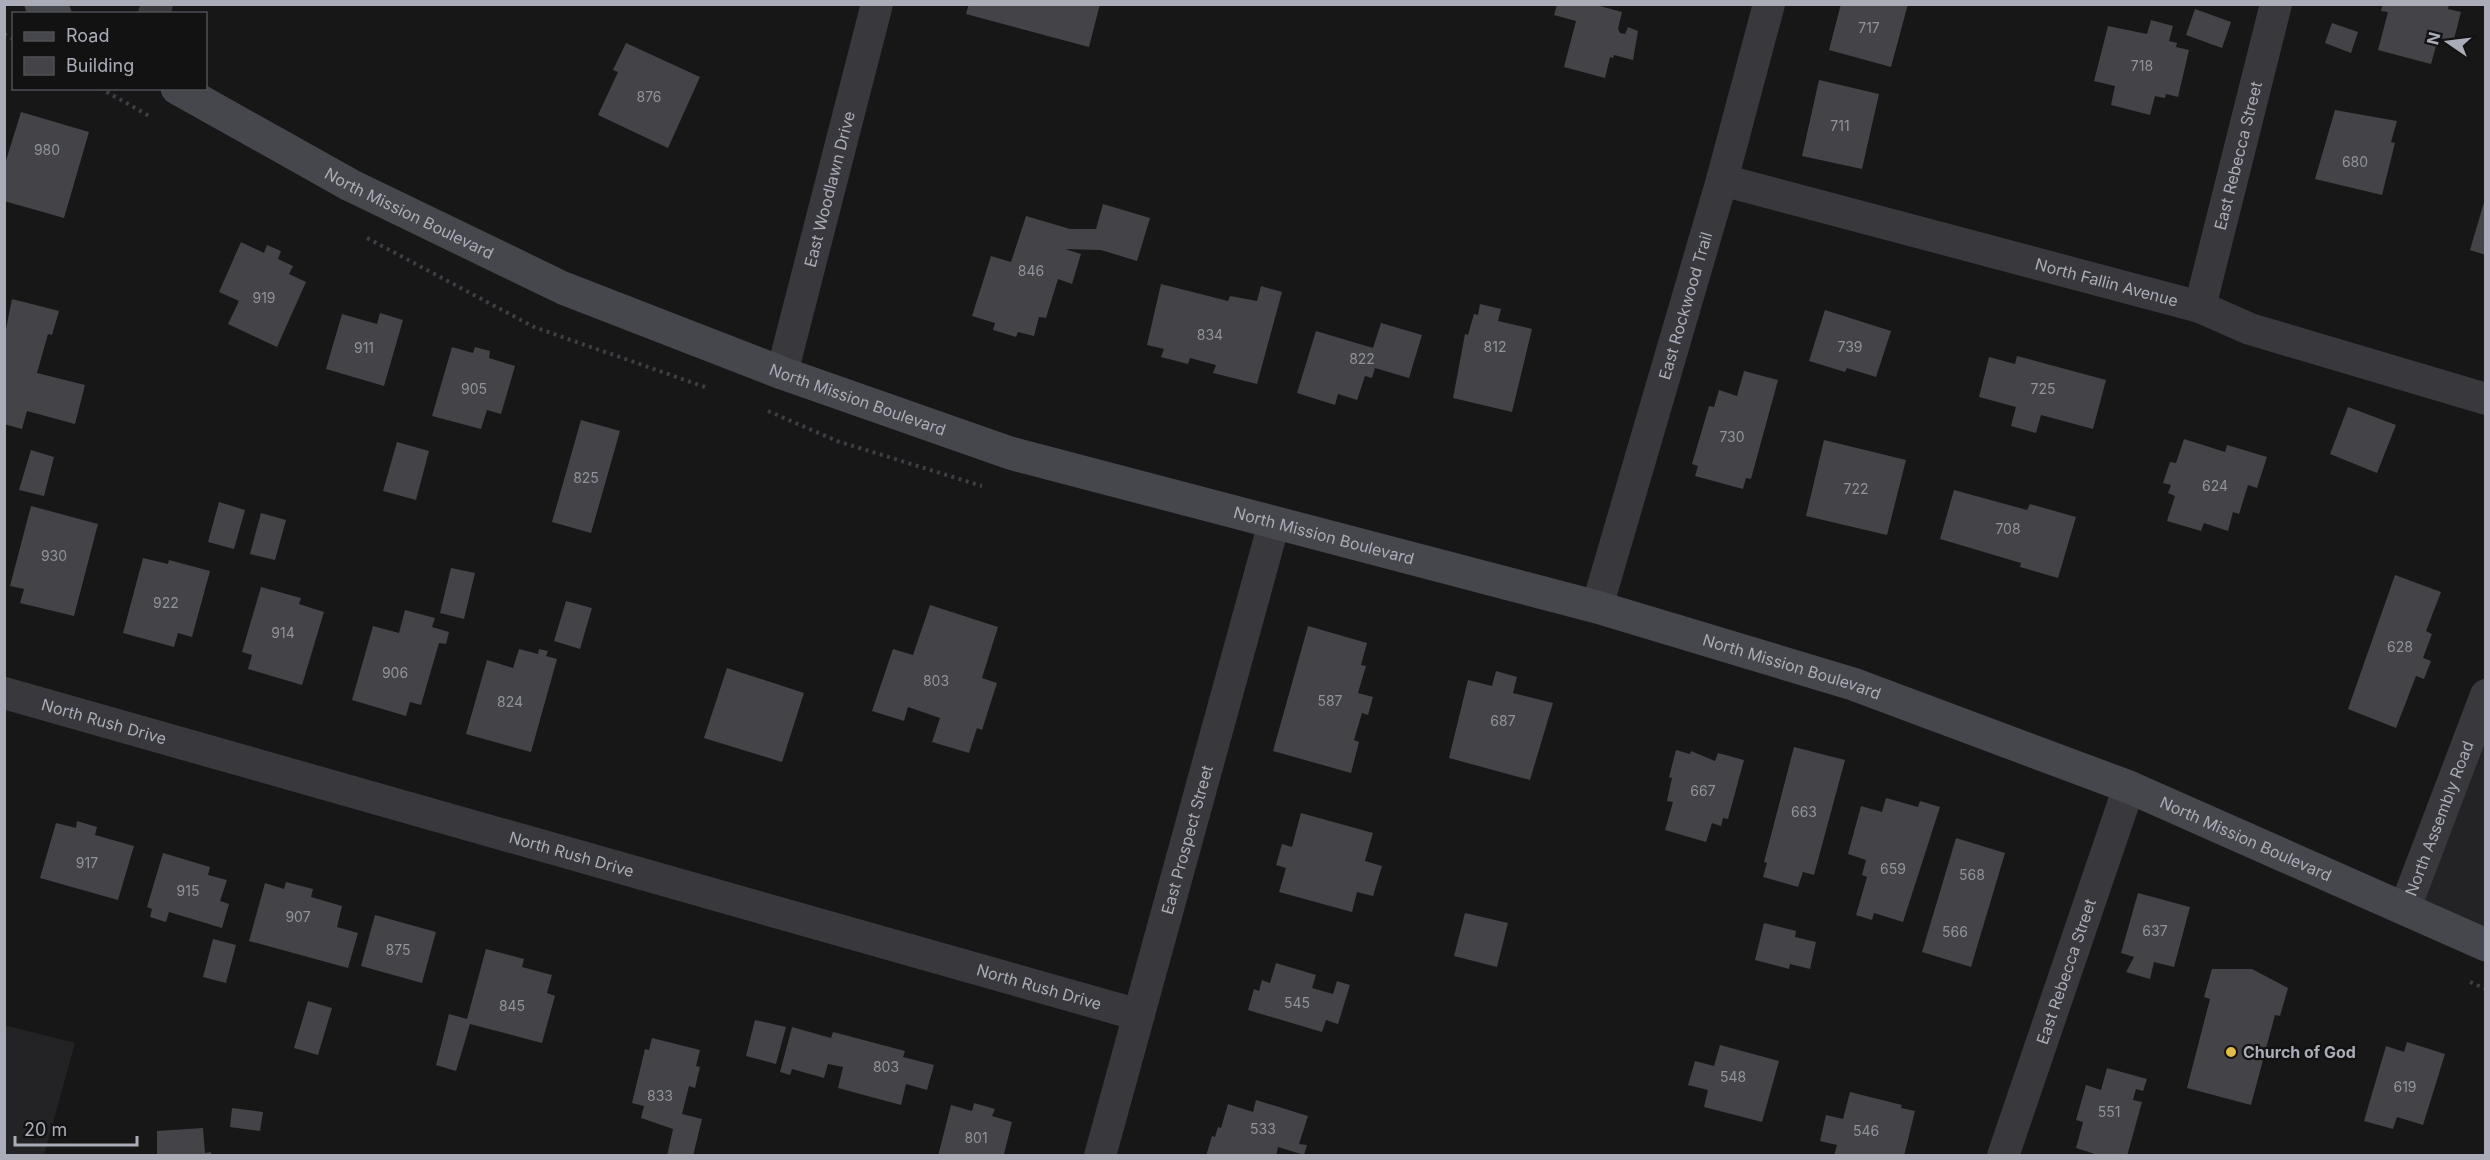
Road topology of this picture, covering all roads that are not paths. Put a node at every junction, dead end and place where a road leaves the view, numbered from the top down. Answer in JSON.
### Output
{"nodes":[{"id":1,"x":877,"y":4,"type":"edge"},
{"id":2,"x":1770,"y":4,"type":"edge"},
{"id":3,"x":2276,"y":4,"type":"edge"},
{"id":4,"x":181,"y":90,"type":"edge"},
{"id":5,"x":1722,"y":180,"type":"junction"},
{"id":6,"x":2200,"y":307,"type":"junction"},
{"id":7,"x":782,"y":373,"type":"junction"},
{"id":8,"x":2486,"y":399,"type":"edge"},
{"id":9,"x":1274,"y":523,"type":"junction"},
{"id":10,"x":1597,"y":608,"type":"junction"},
{"id":11,"x":4,"y":693,"type":"edge"},
{"id":12,"x":2486,"y":695,"type":"edge"},
{"id":13,"x":2129,"y":787,"type":"junction"},
{"id":14,"x":2405,"y":908,"type":"junction"},
{"id":15,"x":2486,"y":945,"type":"edge"},
{"id":16,"x":1139,"y":1015,"type":"junction"},
{"id":17,"x":1100,"y":1155,"type":"edge"},
{"id":18,"x":2003,"y":1155,"type":"edge"}],
"edges":[{"from":1,"to":7,"type":"street","name":"East Woodlawn Drive"},
{"from":2,"to":5,"type":"street","name":"East Rockwood Trail"},
{"from":3,"to":6,"type":"street","name":"East Rebecca Street"},
{"from":4,"to":7,"type":"main road","name":"North Mission Boulevard"},
{"from":5,"to":6,"type":"street","name":"North Fallin Avenue"},
{"from":5,"to":10,"type":"street","name":"East Rockwood Trail"},
{"from":6,"to":8,"type":"street","name":"North Fallin Avenue"},
{"from":7,"to":9,"type":"main road","name":"North Mission Boulevard"},
{"from":9,"to":10,"type":"main road","name":"North Mission Boulevard"},
{"from":9,"to":16,"type":"street","name":"East Prospect Street"},
{"from":10,"to":13,"type":"main road","name":"North Mission Boulevard"},
{"from":11,"to":16,"type":"street","name":"North Rush Drive"},
{"from":12,"to":14,"type":"street","name":"North Assembly Road"},
{"from":13,"to":14,"type":"main road","name":"North Mission Boulevard"},
{"from":13,"to":18,"type":"street","name":"East Rebecca Street"},
{"from":14,"to":15,"type":"main road","name":"North Mission Boulevard"},
{"from":16,"to":17,"type":"street","name":"East Prospect Street"}]}
